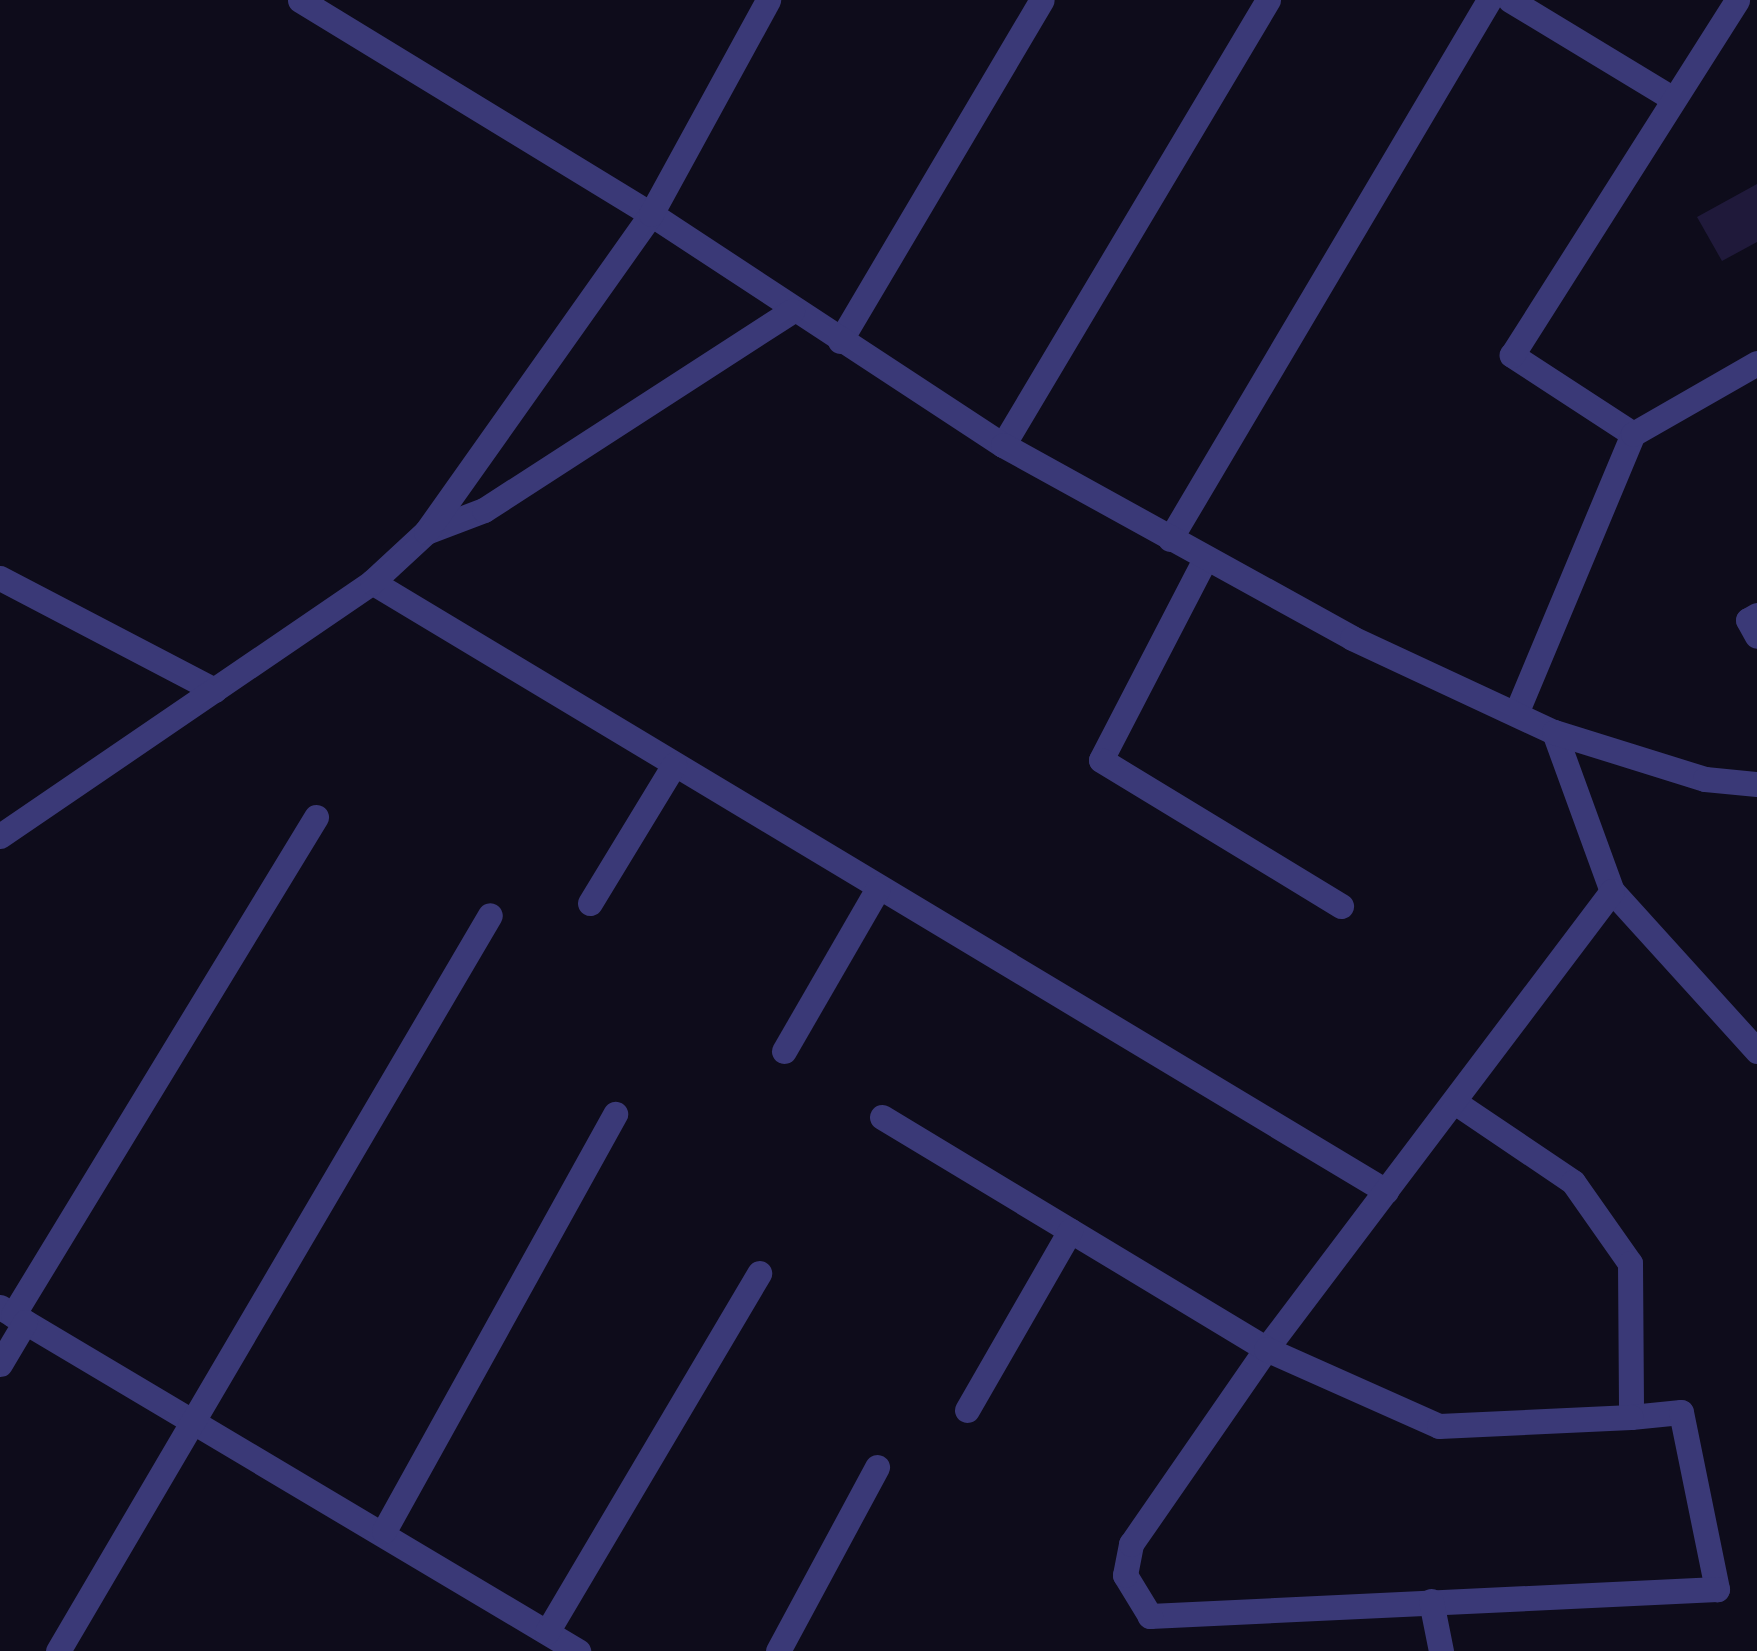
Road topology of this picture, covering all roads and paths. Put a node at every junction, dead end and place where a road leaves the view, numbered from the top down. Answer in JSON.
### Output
{"nodes":[{"id":1,"x":300,"y":0,"type":"edge"},
{"id":2,"x":768,"y":0,"type":"edge"},
{"id":3,"x":1042,"y":0,"type":"edge"},
{"id":4,"x":1268,"y":0,"type":"edge"},
{"id":5,"x":1490,"y":0,"type":"edge"},
{"id":6,"x":1510,"y":0,"type":"edge"},
{"id":7,"x":1737,"y":0,"type":"edge"},
{"id":8,"x":1670,"y":97,"type":"junction"},
{"id":9,"x":651,"y":214,"type":"junction"},
{"id":10,"x":792,"y":311,"type":"junction"},
{"id":11,"x":840,"y":341,"type":"junction"},
{"id":12,"x":1757,"y":363,"type":"edge"},
{"id":13,"x":1634,"y":434,"type":"junction"},
{"id":14,"x":1002,"y":445,"type":"junction"},
{"id":15,"x":426,"y":532,"type":"junction"},
{"id":16,"x":1170,"y":539,"type":"junction"},
{"id":17,"x":1205,"y":559,"type":"junction"},
{"id":18,"x":0,"y":578,"type":"edge"},
{"id":19,"x":372,"y":582,"type":"junction"},
{"id":20,"x":1757,"y":615,"type":"edge"},
{"id":21,"x":1757,"y":636,"type":"edge"},
{"id":22,"x":214,"y":690,"type":"junction"},
{"id":23,"x":1517,"y":711,"type":"junction"},
{"id":24,"x":1554,"y":732,"type":"junction"},
{"id":25,"x":674,"y":765,"type":"junction"},
{"id":26,"x":1757,"y":784,"type":"edge"},
{"id":27,"x":316,"y":818,"type":"dead end"},
{"id":28,"x":0,"y":836,"type":"edge"},
{"id":29,"x":878,"y":888,"type":"junction"},
{"id":30,"x":1612,"y":891,"type":"junction"},
{"id":31,"x":590,"y":903,"type":"dead end"},
{"id":32,"x":1342,"y":906,"type":"dead end"},
{"id":33,"x":490,"y":915,"type":"dead end"},
{"id":34,"x":784,"y":1051,"type":"dead end"},
{"id":35,"x":1757,"y":1051,"type":"edge"},
{"id":36,"x":1456,"y":1103,"type":"junction"},
{"id":37,"x":616,"y":1114,"type":"dead end"},
{"id":38,"x":882,"y":1117,"type":"dead end"},
{"id":39,"x":1386,"y":1190,"type":"junction"},
{"id":40,"x":1070,"y":1231,"type":"junction"},
{"id":41,"x":759,"y":1272,"type":"dead end"},
{"id":42,"x":13,"y":1314,"type":"edge"},
{"id":43,"x":1266,"y":1349,"type":"junction"},
{"id":44,"x":0,"y":1364,"type":"edge"},
{"id":45,"x":967,"y":1410,"type":"dead end"},
{"id":46,"x":1632,"y":1417,"type":"junction"},
{"id":47,"x":190,"y":1422,"type":"junction"},
{"id":48,"x":877,"y":1467,"type":"dead end"},
{"id":49,"x":384,"y":1531,"type":"junction"},
{"id":50,"x":1430,"y":1601,"type":"junction"},
{"id":51,"x":560,"y":1643,"type":"edge"},
{"id":52,"x":58,"y":1651,"type":"edge"},
{"id":53,"x":778,"y":1651,"type":"edge"},
{"id":54,"x":1441,"y":1651,"type":"edge"}],
"edges":[{"from":1,"to":9,"type":"street"},
{"from":2,"to":9,"type":"street"},
{"from":3,"to":11,"type":"street"},
{"from":4,"to":14,"type":"street"},
{"from":5,"to":16,"type":"street"},
{"from":6,"to":8,"type":"street"},
{"from":7,"to":8,"type":"street"},
{"from":8,"to":13,"type":"street"},
{"from":9,"to":10,"type":"street"},
{"from":9,"to":15,"type":"street"},
{"from":10,"to":11,"type":"street"},
{"from":10,"to":15,"type":"street"},
{"from":11,"to":14,"type":"street"},
{"from":12,"to":13,"type":"street"},
{"from":13,"to":23,"type":"street"},
{"from":14,"to":16,"type":"street"},
{"from":15,"to":19,"type":"street"},
{"from":16,"to":17,"type":"street"},
{"from":17,"to":23,"type":"street"},
{"from":17,"to":32,"type":"street"},
{"from":18,"to":22,"type":"street"},
{"from":19,"to":22,"type":"street"},
{"from":19,"to":25,"type":"street"},
{"from":20,"to":21,"type":"street"},
{"from":22,"to":28,"type":"street"},
{"from":23,"to":24,"type":"street"},
{"from":24,"to":26,"type":"street"},
{"from":24,"to":30,"type":"street"},
{"from":25,"to":29,"type":"street"},
{"from":25,"to":31,"type":"street"},
{"from":27,"to":42,"type":"street"},
{"from":29,"to":34,"type":"street"},
{"from":29,"to":39,"type":"street"},
{"from":30,"to":35,"type":"street"},
{"from":30,"to":36,"type":"street"},
{"from":33,"to":47,"type":"street"},
{"from":36,"to":39,"type":"street"},
{"from":36,"to":46,"type":"street"},
{"from":37,"to":49,"type":"street"},
{"from":38,"to":40,"type":"street"},
{"from":39,"to":43,"type":"street"},
{"from":40,"to":43,"type":"street"},
{"from":40,"to":45,"type":"street"},
{"from":41,"to":51,"type":"street"},
{"from":42,"to":44,"type":"street"},
{"from":42,"to":47,"type":"street"},
{"from":43,"to":46,"type":"street"},
{"from":43,"to":50,"type":"street"},
{"from":46,"to":50,"type":"street"},
{"from":47,"to":49,"type":"street"},
{"from":47,"to":52,"type":"street"},
{"from":48,"to":53,"type":"street"},
{"from":49,"to":51,"type":"street"},
{"from":50,"to":54,"type":"street"}]}
